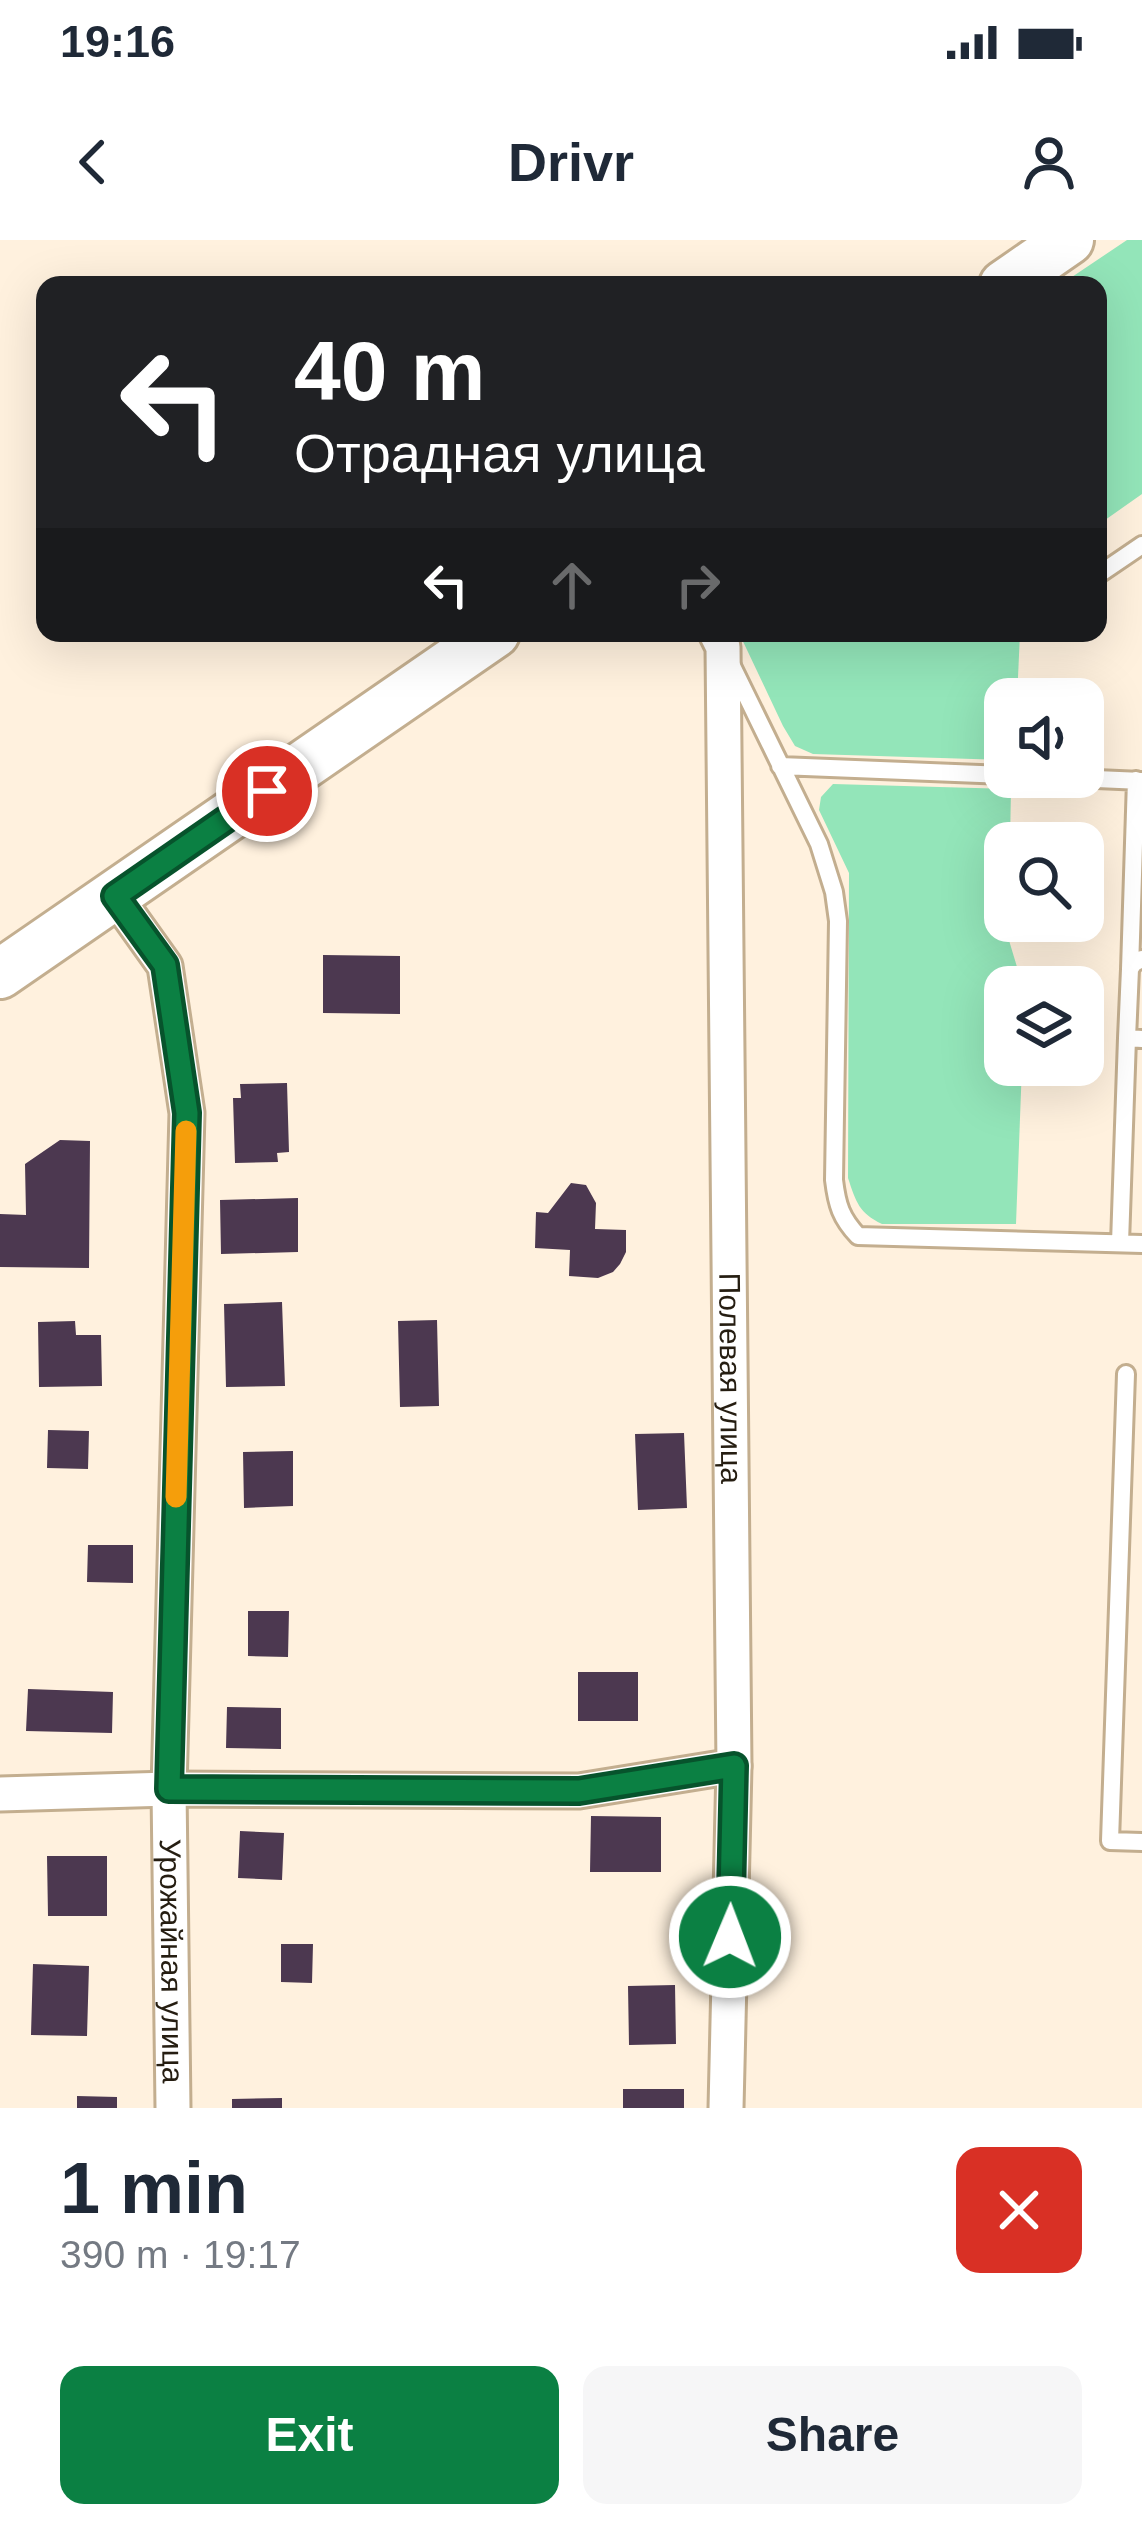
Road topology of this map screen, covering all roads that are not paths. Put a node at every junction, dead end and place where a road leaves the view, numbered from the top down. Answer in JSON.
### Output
{"nodes":[{"id":1,"x":1069,"y":240,"type":"edge"},
{"id":2,"x":1017,"y":276,"type":"edge"},
{"id":3,"x":1142,"y":545,"type":"edge"},
{"id":4,"x":1107,"y":568,"type":"edge"},
{"id":5,"x":482,"y":642,"type":"edge"},
{"id":6,"x":719,"y":642,"type":"edge"},
{"id":7,"x":720,"y":642,"type":"edge"},
{"id":8,"x":780,"y":766,"type":"junction"},
{"id":9,"x":984,"y":774,"type":"edge"},
{"id":10,"x":1104,"y":779,"type":"edge"},
{"id":11,"x":1139,"y":780,"type":"edge"},
{"id":12,"x":115,"y":896,"type":"junction"},
{"id":13,"x":1136,"y":964,"type":"edge"},
{"id":14,"x":0,"y":974,"type":"edge"},
{"id":15,"x":1135,"y":1038,"type":"edge"},
{"id":16,"x":1120,"y":1243,"type":"junction"},
{"id":17,"x":1142,"y":1244,"type":"edge"},
{"id":18,"x":1126,"y":1374,"type":"dead end"},
{"id":19,"x":734,"y":1766,"type":"junction"},
{"id":20,"x":169,"y":1789,"type":"junction"},
{"id":21,"x":0,"y":1794,"type":"edge"},
{"id":22,"x":1142,"y":1842,"type":"edge"},
{"id":23,"x":173,"y":2108,"type":"edge"},
{"id":24,"x":726,"y":2108,"type":"edge"}],
"edges":[{"from":1,"to":2,"type":"main road"},
{"from":3,"to":4,"type":"lane"},
{"from":5,"to":12,"type":"main road"},
{"from":6,"to":19,"type":"street","name":"Полевая улица"},
{"from":7,"to":8,"type":"lane"},
{"from":8,"to":9,"type":"lane"},
{"from":8,"to":16,"type":"lane"},
{"from":10,"to":11,"type":"lane"},
{"from":11,"to":13,"type":"lane"},
{"from":12,"to":14,"type":"main road"},
{"from":12,"to":20,"type":"street","name":"Урожайная улица"},
{"from":13,"to":15,"type":"lane"},
{"from":15,"to":16,"type":"lane"},
{"from":16,"to":17,"type":"lane"},
{"from":18,"to":22,"type":"lane"},
{"from":19,"to":20,"type":"street"},
{"from":19,"to":24,"type":"street","name":"Полевая улица"},
{"from":20,"to":21,"type":"street"},
{"from":20,"to":23,"type":"street","name":"Урожайная улица"}]}
